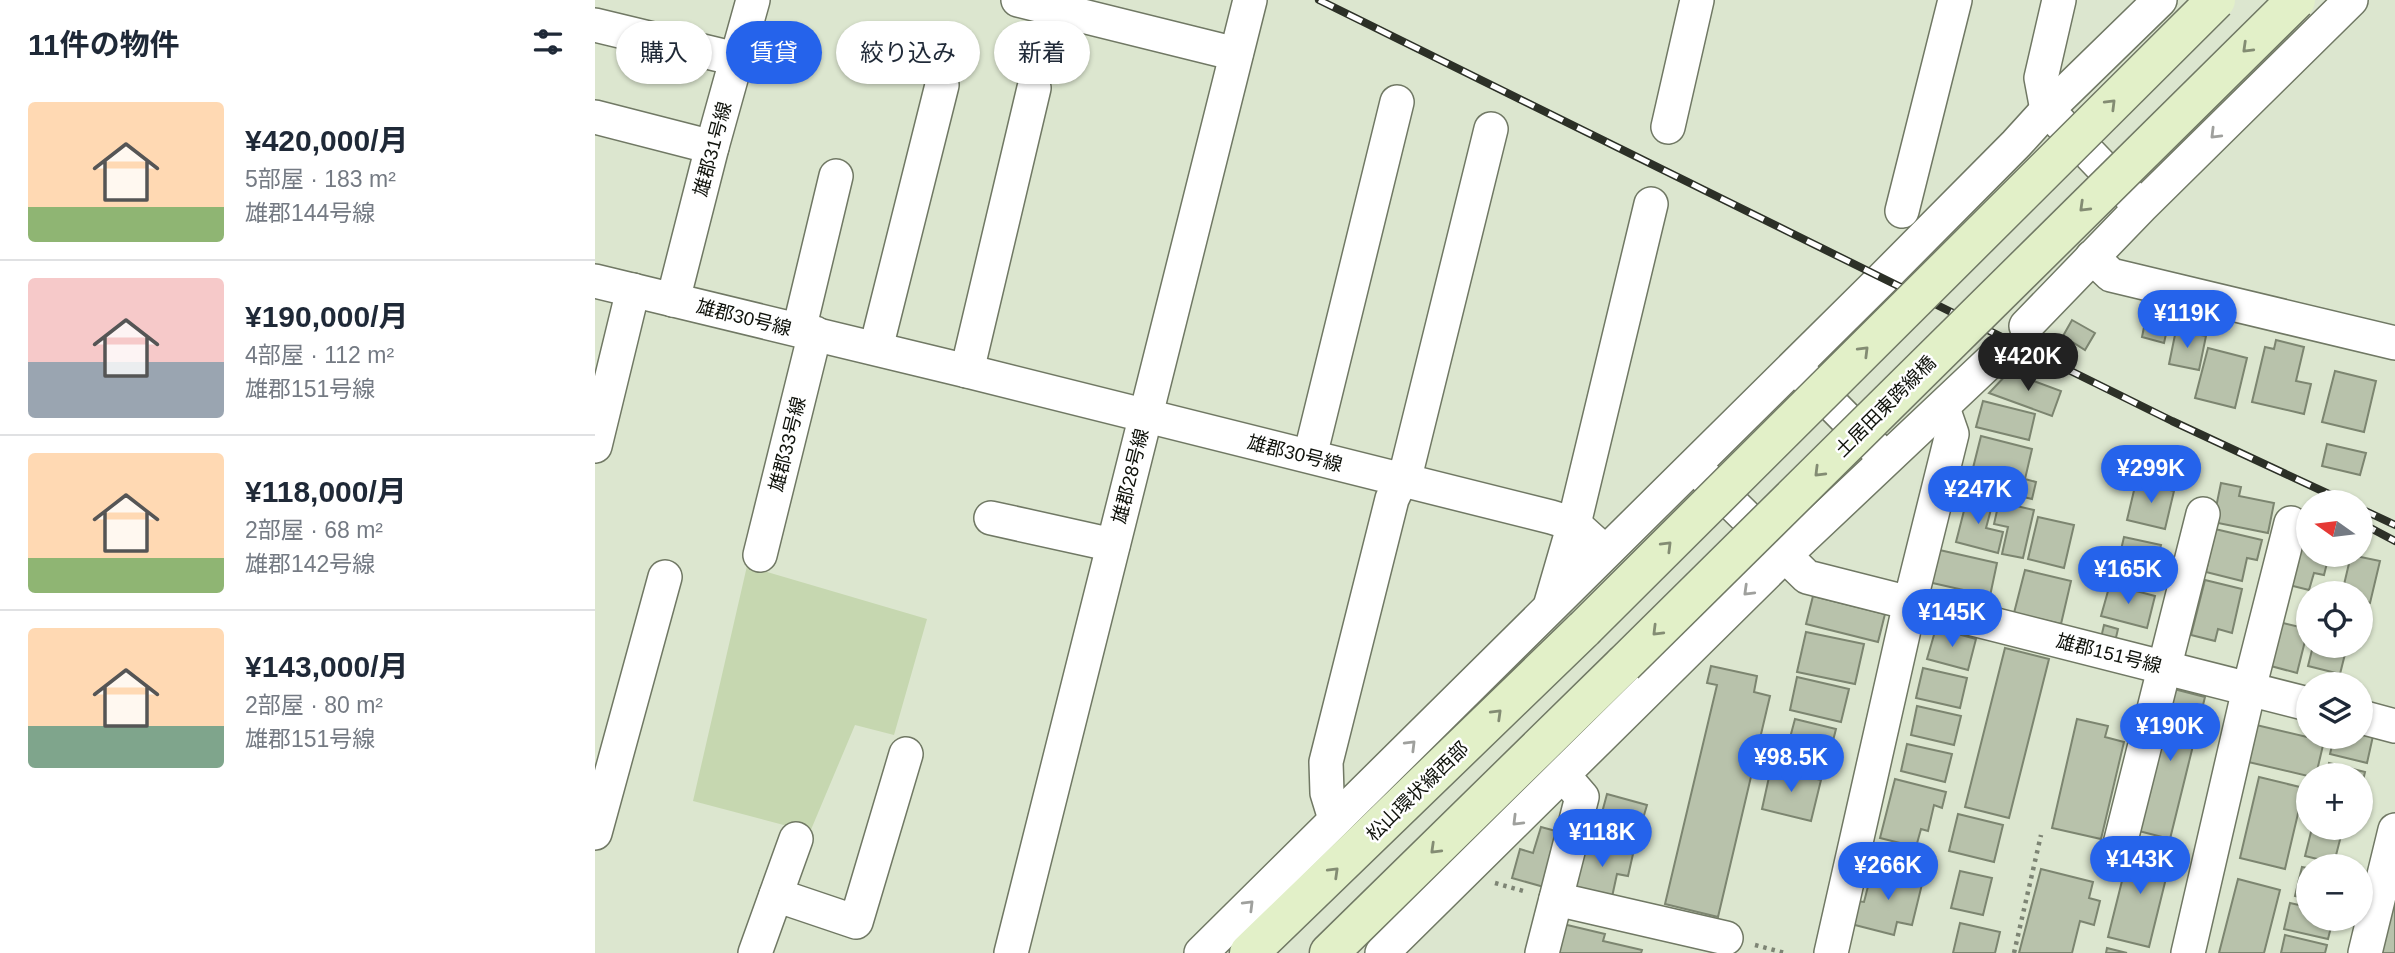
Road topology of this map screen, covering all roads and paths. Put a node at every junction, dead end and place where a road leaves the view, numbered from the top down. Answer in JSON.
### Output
{"nodes":[{"id":1,"x":753,"y":0,"type":"edge"},
{"id":2,"x":1019,"y":0,"type":"edge"},
{"id":3,"x":1250,"y":0,"type":"edge"},
{"id":4,"x":1697,"y":0,"type":"edge"},
{"id":5,"x":1955,"y":0,"type":"edge"},
{"id":6,"x":2059,"y":0,"type":"edge"},
{"id":7,"x":2160,"y":0,"type":"edge"},
{"id":8,"x":2216,"y":0,"type":"edge"},
{"id":9,"x":2262,"y":0,"type":"edge"},
{"id":10,"x":2296,"y":0,"type":"edge"},
{"id":11,"x":2351,"y":0,"type":"edge"},
{"id":12,"x":747,"y":21,"type":"edge"},
{"id":13,"x":595,"y":25,"type":"edge"},
{"id":14,"x":2306,"y":45,"type":"junction"},
{"id":15,"x":1236,"y":54,"type":"junction"},
{"id":16,"x":726,"y":57,"type":"edge"},
{"id":17,"x":729,"y":84,"type":"edge"},
{"id":18,"x":942,"y":85,"type":"dead end"},
{"id":19,"x":1034,"y":88,"type":"dead end"},
{"id":20,"x":1397,"y":102,"type":"dead end"},
{"id":21,"x":2047,"y":110,"type":"junction"},
{"id":22,"x":595,"y":117,"type":"edge"},
{"id":23,"x":1668,"y":127,"type":"dead end"},
{"id":24,"x":1491,"y":129,"type":"dead end"},
{"id":25,"x":712,"y":147,"type":"junction"},
{"id":26,"x":836,"y":176,"type":"dead end"},
{"id":27,"x":1651,"y":204,"type":"dead end"},
{"id":28,"x":2141,"y":207,"type":"junction"},
{"id":29,"x":1902,"y":211,"type":"dead end"},
{"id":30,"x":2092,"y":257,"type":"junction"},
{"id":31,"x":595,"y":281,"type":"edge"},
{"id":32,"x":633,"y":290,"type":"junction"},
{"id":33,"x":673,"y":299,"type":"junction"},
{"id":34,"x":2026,"y":326,"type":"dead end"},
{"id":35,"x":807,"y":332,"type":"junction"},
{"id":36,"x":2395,"y":344,"type":"edge"},
{"id":37,"x":876,"y":348,"type":"junction"},
{"id":38,"x":1997,"y":355,"type":"dead end"},
{"id":39,"x":1794,"y":366,"type":"junction"},
{"id":40,"x":967,"y":371,"type":"junction"},
{"id":41,"x":1943,"y":408,"type":"junction"},
{"id":42,"x":1145,"y":416,"type":"junction"},
{"id":43,"x":595,"y":446,"type":"edge"},
{"id":44,"x":1310,"y":456,"type":"junction"},
{"id":45,"x":1886,"y":459,"type":"junction"},
{"id":46,"x":1693,"y":464,"type":"junction"},
{"id":47,"x":1402,"y":480,"type":"junction"},
{"id":48,"x":2203,"y":514,"type":"dead end"},
{"id":49,"x":991,"y":518,"type":"dead end"},
{"id":50,"x":2291,"y":523,"type":"dead end"},
{"id":51,"x":1574,"y":524,"type":"junction"},
{"id":52,"x":1113,"y":545,"type":"junction"},
{"id":53,"x":1605,"y":552,"type":"junction"},
{"id":54,"x":760,"y":555,"type":"dead end"},
{"id":55,"x":1784,"y":556,"type":"junction"},
{"id":56,"x":665,"y":577,"type":"dead end"},
{"id":57,"x":1910,"y":603,"type":"junction"},
{"id":58,"x":1550,"y":606,"type":"junction"},
{"id":59,"x":2165,"y":667,"type":"junction"},
{"id":60,"x":2249,"y":688,"type":"junction"},
{"id":61,"x":2296,"y":701,"type":"edge"},
{"id":62,"x":2373,"y":720,"type":"edge"},
{"id":63,"x":2395,"y":726,"type":"edge"},
{"id":64,"x":905,"y":754,"type":"dead end"},
{"id":65,"x":1563,"y":775,"type":"junction"},
{"id":66,"x":1335,"y":819,"type":"junction"},
{"id":67,"x":2395,"y":830,"type":"edge"},
{"id":68,"x":595,"y":833,"type":"edge"},
{"id":69,"x":2041,"y":835,"type":"dead end"},
{"id":70,"x":796,"y":839,"type":"dead end"},
{"id":71,"x":2119,"y":848,"type":"dead end"},
{"id":72,"x":1473,"y":865,"type":"junction"},
{"id":73,"x":2373,"y":882,"type":"edge"},
{"id":74,"x":776,"y":895,"type":"junction"},
{"id":75,"x":1556,"y":899,"type":"junction"},
{"id":76,"x":2367,"y":931,"type":"edge"},
{"id":77,"x":1726,"y":938,"type":"dead end"},
{"id":78,"x":755,"y":953,"type":"edge"},
{"id":79,"x":1011,"y":953,"type":"edge"},
{"id":80,"x":1201,"y":953,"type":"edge"},
{"id":81,"x":1249,"y":953,"type":"edge"},
{"id":82,"x":1329,"y":953,"type":"edge"},
{"id":83,"x":1382,"y":953,"type":"edge"},
{"id":84,"x":1542,"y":953,"type":"edge"},
{"id":85,"x":1831,"y":953,"type":"edge"},
{"id":86,"x":2014,"y":953,"type":"edge"},
{"id":87,"x":2188,"y":953,"type":"edge"},
{"id":88,"x":2365,"y":953,"type":"edge"}],
"edges":[{"from":1,"to":12,"type":"street","name":"雄郡31号線"},
{"from":2,"to":15,"type":"street"},
{"from":3,"to":15,"type":"street","name":"雄郡28号線"},
{"from":4,"to":23,"type":"street"},
{"from":5,"to":29,"type":"street"},
{"from":6,"to":21,"type":"street"},
{"from":7,"to":21,"type":"street"},
{"from":81,"to":8,"type":"street","name":"松山環状線西部","one_way":true,"bridge":true},
{"from":9,"to":14,"type":"street"},
{"from":10,"to":82,"type":"street","name":"土居田東跨線橋","one_way":true,"bridge":true},
{"from":11,"to":14,"type":"street"},
{"from":13,"to":16,"type":"street"},
{"from":14,"to":28,"type":"street","one_way":true},
{"from":15,"to":42,"type":"street","name":"雄郡28号線"},
{"from":17,"to":25,"type":"street","name":"雄郡31号線"},
{"from":18,"to":37,"type":"street"},
{"from":19,"to":40,"type":"street"},
{"from":20,"to":44,"type":"street"},
{"from":21,"to":28,"type":"street"},
{"from":21,"to":39,"type":"street"},
{"from":22,"to":25,"type":"street"},
{"from":24,"to":47,"type":"street"},
{"from":25,"to":33,"type":"street","name":"雄郡31号線"},
{"from":26,"to":35,"type":"street","name":"雄郡33号線"},
{"from":27,"to":51,"type":"street"},
{"from":28,"to":30,"type":"street"},
{"from":30,"to":34,"type":"street"},
{"from":30,"to":36,"type":"street"},
{"from":31,"to":32,"type":"street","name":"雄郡30号線"},
{"from":32,"to":33,"type":"street","name":"雄郡30号線"},
{"from":32,"to":43,"type":"street"},
{"from":33,"to":35,"type":"street","name":"雄郡30号線"},
{"from":35,"to":37,"type":"street","name":"雄郡30号線"},
{"from":35,"to":54,"type":"street","name":"雄郡33号線"},
{"from":37,"to":40,"type":"street","name":"雄郡30号線"},
{"from":38,"to":41,"type":"street"},
{"from":39,"to":45,"type":"street"},
{"from":39,"to":46,"type":"street"},
{"from":40,"to":42,"type":"street","name":"雄郡30号線"},
{"from":41,"to":45,"type":"street"},
{"from":41,"to":57,"type":"street"},
{"from":42,"to":44,"type":"street","name":"雄郡30号線"},
{"from":42,"to":52,"type":"street","name":"雄郡28号線"},
{"from":44,"to":47,"type":"street","name":"雄郡30号線"},
{"from":45,"to":55,"type":"street"},
{"from":46,"to":53,"type":"street"},
{"from":46,"to":55,"type":"street"},
{"from":47,"to":51,"type":"street","name":"雄郡30号線"},
{"from":47,"to":66,"type":"street"},
{"from":48,"to":59,"type":"street"},
{"from":49,"to":52,"type":"street"},
{"from":50,"to":60,"type":"street"},
{"from":51,"to":53,"type":"street","name":"雄郡30号線"},
{"from":51,"to":58,"type":"street"},
{"from":52,"to":79,"type":"street","name":"雄郡28号線"},
{"from":53,"to":58,"type":"street"},
{"from":55,"to":57,"type":"street"},
{"from":55,"to":65,"type":"street","one_way":true},
{"from":56,"to":68,"type":"street"},
{"from":57,"to":59,"type":"street","name":"雄郡151号線"},
{"from":57,"to":85,"type":"street"},
{"from":66,"to":58,"type":"street","one_way":true},
{"from":59,"to":60,"type":"street","name":"雄郡151号線"},
{"from":59,"to":71,"type":"street"},
{"from":60,"to":61,"type":"street","name":"雄郡151号線"},
{"from":60,"to":87,"type":"street"},
{"from":62,"to":63,"type":"street"},
{"from":64,"to":74,"type":"street"},
{"from":65,"to":72,"type":"street","one_way":true},
{"from":65,"to":75,"type":"street"},
{"from":80,"to":66,"type":"street","one_way":true},
{"from":67,"to":73,"type":"street"},
{"from":69,"to":86,"type":"path"},
{"from":70,"to":74,"type":"street"},
{"from":72,"to":75,"type":"path"},
{"from":72,"to":83,"type":"street"},
{"from":74,"to":78,"type":"street"},
{"from":75,"to":77,"type":"street"},
{"from":75,"to":84,"type":"street"},
{"from":76,"to":88,"type":"street"}]}
